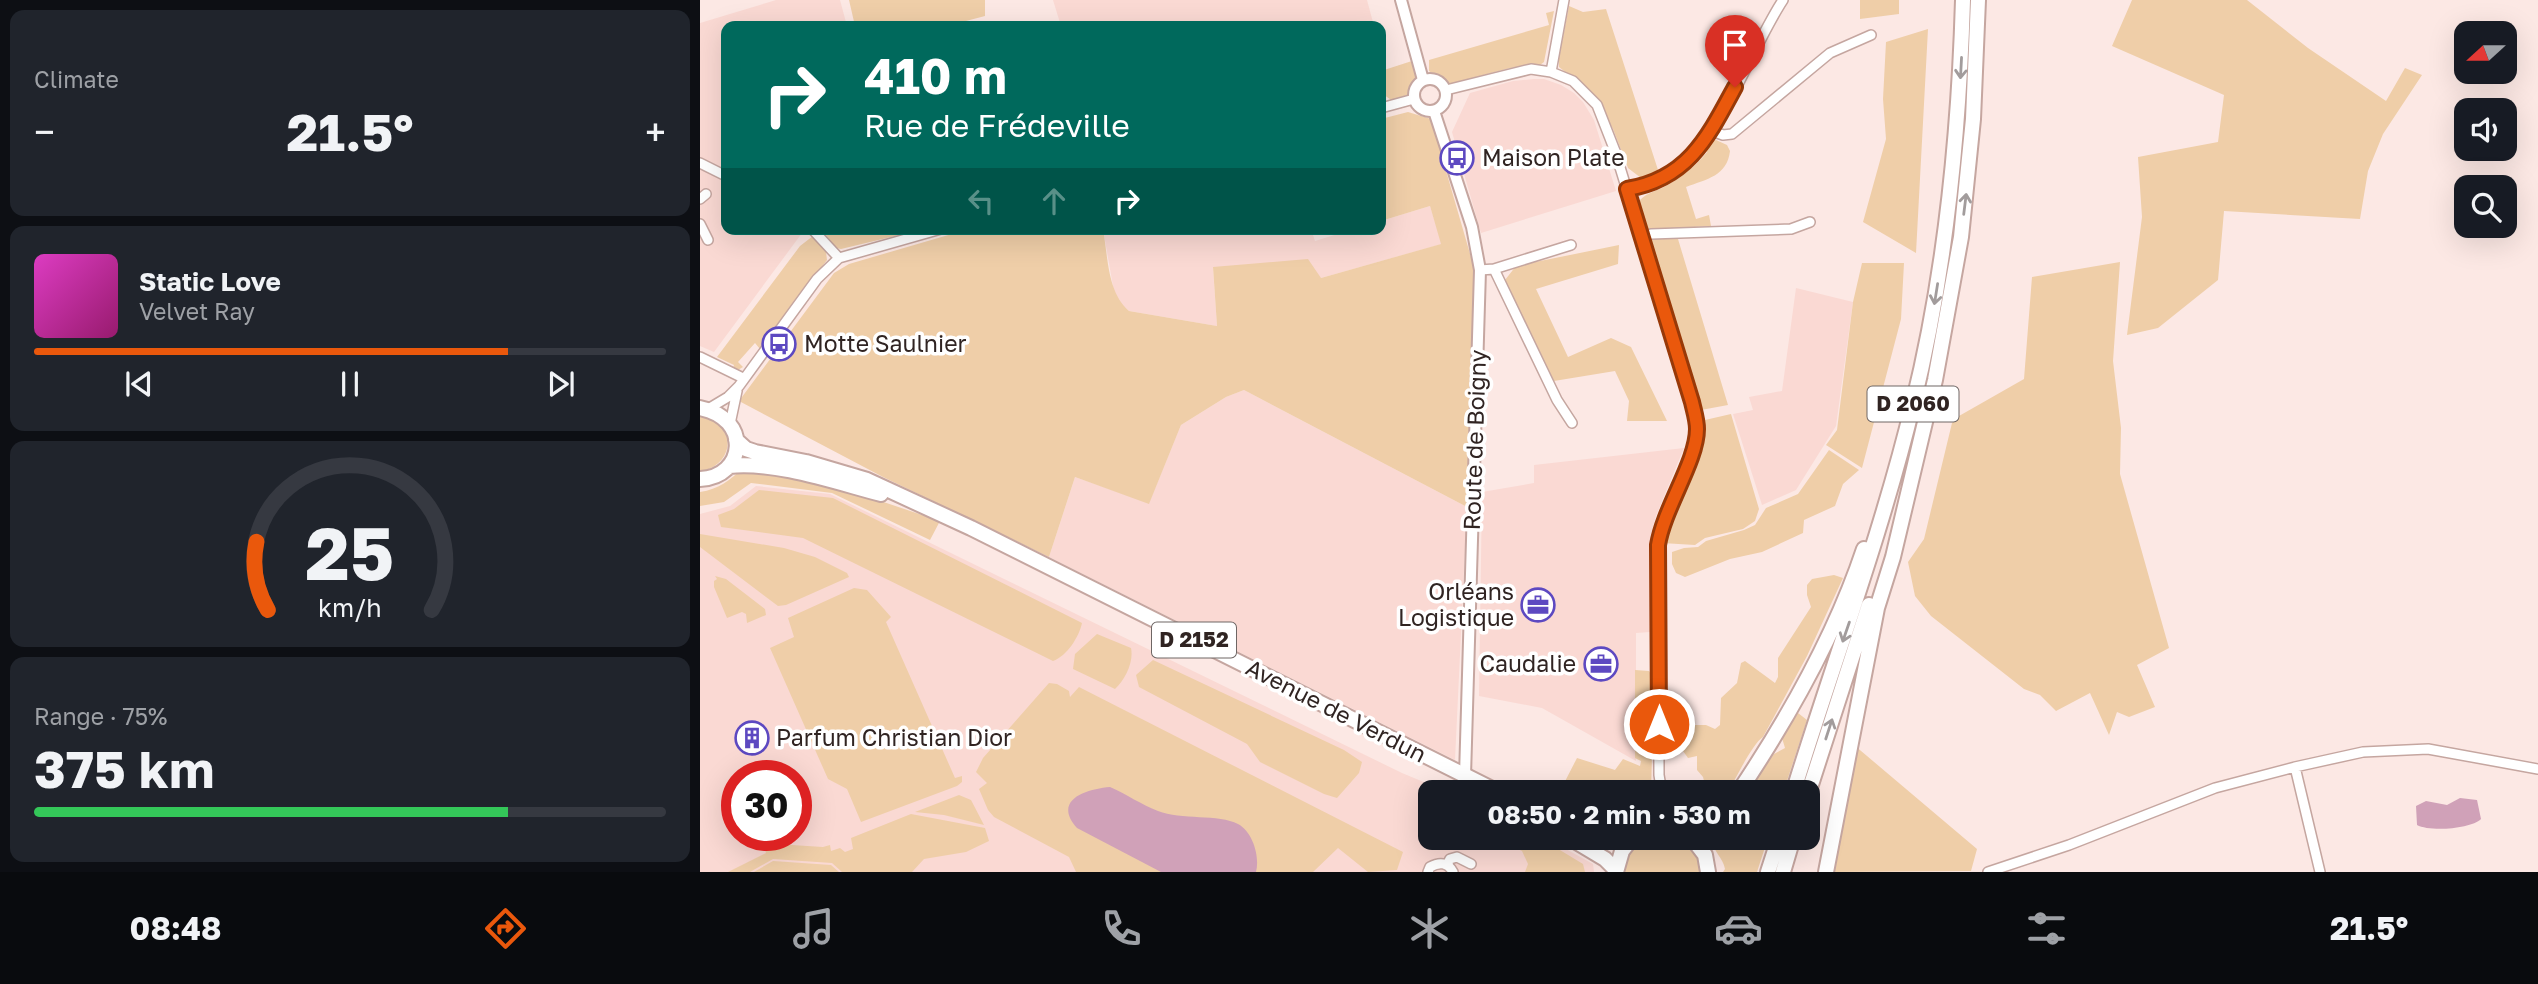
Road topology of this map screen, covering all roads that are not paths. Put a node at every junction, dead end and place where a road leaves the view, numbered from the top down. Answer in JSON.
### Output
{"nodes":[{"id":1,"x":1401,"y":0,"type":"edge"},
{"id":2,"x":1564,"y":0,"type":"edge"},
{"id":3,"x":1783,"y":0,"type":"edge"},
{"id":4,"x":1963,"y":0,"type":"edge"},
{"id":5,"x":1978,"y":0,"type":"edge"},
{"id":6,"x":1871,"y":35,"type":"dead end"},
{"id":7,"x":1551,"y":72,"type":"junction"},
{"id":8,"x":1423,"y":80,"type":"junction"},
{"id":9,"x":1446,"y":90,"type":"junction"},
{"id":10,"x":1414,"y":99,"type":"junction"},
{"id":11,"x":1386,"y":107,"type":"edge"},
{"id":12,"x":1434,"y":111,"type":"junction"},
{"id":13,"x":1712,"y":131,"type":"junction"},
{"id":14,"x":700,"y":163,"type":"edge"},
{"id":15,"x":721,"y":174,"type":"edge"},
{"id":16,"x":1627,"y":189,"type":"junction"},
{"id":17,"x":1810,"y":222,"type":"dead end"},
{"id":18,"x":700,"y":224,"type":"edge"},
{"id":19,"x":818,"y":235,"type":"edge"},
{"id":20,"x":920,"y":235,"type":"edge"},
{"id":21,"x":1640,"y":237,"type":"junction"},
{"id":22,"x":709,"y":240,"type":"dead end"},
{"id":23,"x":1571,"y":244,"type":"dead end"},
{"id":24,"x":839,"y":258,"type":"junction"},
{"id":25,"x":1494,"y":269,"type":"junction"},
{"id":26,"x":1480,"y":270,"type":"junction"},
{"id":27,"x":700,"y":357,"type":"edge"},
{"id":28,"x":741,"y":382,"type":"junction"},
{"id":29,"x":704,"y":408,"type":"edge"},
{"id":30,"x":1572,"y":423,"type":"dead end"},
{"id":31,"x":730,"y":424,"type":"junction"},
{"id":32,"x":736,"y":440,"type":"junction"},
{"id":33,"x":1920,"y":440,"type":"junction"},
{"id":34,"x":729,"y":466,"type":"junction"},
{"id":35,"x":1895,"y":470,"type":"junction"},
{"id":36,"x":700,"y":479,"type":"edge"},
{"id":37,"x":923,"y":506,"type":"junction"},
{"id":38,"x":2295,"y":767,"type":"junction"},
{"id":39,"x":2538,"y":769,"type":"edge"},
{"id":40,"x":1659,"y":775,"type":"junction"},
{"id":41,"x":1465,"y":776,"type":"junction"},
{"id":42,"x":1472,"y":780,"type":"edge"},
{"id":43,"x":1658,"y":780,"type":"edge"},
{"id":44,"x":1660,"y":780,"type":"edge"},
{"id":45,"x":1746,"y":780,"type":"edge"},
{"id":46,"x":1797,"y":780,"type":"edge"},
{"id":47,"x":1813,"y":780,"type":"edge"},
{"id":48,"x":1590,"y":850,"type":"edge"},
{"id":49,"x":1623,"y":850,"type":"edge"},
{"id":50,"x":1701,"y":850,"type":"edge"},
{"id":51,"x":1775,"y":850,"type":"edge"},
{"id":52,"x":1789,"y":850,"type":"edge"},
{"id":53,"x":1471,"y":864,"type":"dead end"},
{"id":54,"x":1450,"y":868,"type":"edge"},
{"id":55,"x":2016,"y":868,"type":"edge"},
{"id":56,"x":1616,"y":871,"type":"edge"},
{"id":57,"x":1428,"y":872,"type":"edge"},
{"id":58,"x":1709,"y":872,"type":"edge"},
{"id":59,"x":1769,"y":872,"type":"edge"},
{"id":60,"x":1783,"y":872,"type":"edge"},
{"id":61,"x":1826,"y":872,"type":"edge"},
{"id":62,"x":1988,"y":872,"type":"edge"},
{"id":63,"x":2320,"y":872,"type":"edge"}],
"edges":[{"from":1,"to":8,"type":"street"},
{"from":2,"to":7,"type":"street"},
{"from":3,"to":13,"type":"street"},
{"from":4,"to":35,"type":"main road","number":"D 2060","one_way":true},
{"from":33,"to":5,"type":"main road","number":"D 2060","one_way":true},
{"from":6,"to":13,"type":"street"},
{"from":7,"to":9,"type":"street"},
{"from":7,"to":16,"type":"street"},
{"from":8,"to":9,"type":"street"},
{"from":8,"to":10,"type":"street"},
{"from":9,"to":12,"type":"street"},
{"from":10,"to":11,"type":"street"},
{"from":10,"to":12,"type":"street"},
{"from":12,"to":26,"type":"street","name":"Route de Boigny"},
{"from":13,"to":16,"type":"street"},
{"from":14,"to":15,"type":"street"},
{"from":16,"to":21,"type":"street"},
{"from":17,"to":21,"type":"street"},
{"from":18,"to":22,"type":"street"},
{"from":19,"to":24,"type":"street"},
{"from":20,"to":24,"type":"street"},
{"from":21,"to":40,"type":"street"},
{"from":23,"to":25,"type":"street"},
{"from":24,"to":28,"type":"street"},
{"from":25,"to":26,"type":"street"},
{"from":25,"to":30,"type":"street"},
{"from":26,"to":41,"type":"street","name":"Route de Boigny"},
{"from":27,"to":28,"type":"street"},
{"from":28,"to":29,"type":"street"},
{"from":28,"to":31,"type":"street"},
{"from":29,"to":31,"type":"main road"},
{"from":31,"to":32,"type":"main road"},
{"from":32,"to":34,"type":"main road"},
{"from":32,"to":37,"type":"main road","name":"Avenue de Verdun","number":"D 2152"},
{"from":47,"to":33,"type":"main road","number":"D 2060","one_way":true},
{"from":33,"to":61,"type":"main road"},
{"from":34,"to":36,"type":"main road"},
{"from":34,"to":37,"type":"main road","name":"Avenue de Verdun","number":"D 2152"},
{"from":35,"to":45,"type":"main road"},
{"from":35,"to":46,"type":"main road","number":"D 2060","one_way":true},
{"from":37,"to":41,"type":"main road","name":"Avenue de Verdun","number":"D 2152"},
{"from":38,"to":39,"type":"street"},
{"from":38,"to":55,"type":"street"},
{"from":38,"to":63,"type":"street"},
{"from":40,"to":43,"type":"street"},
{"from":40,"to":44,"type":"street"},
{"from":41,"to":42,"type":"main road","name":"Avenue de Verdun","number":"D 2152"},
{"from":48,"to":56,"type":"main road"},
{"from":49,"to":56,"type":"main road"},
{"from":50,"to":58,"type":"main road"},
{"from":51,"to":59,"type":"main road"},
{"from":52,"to":60,"type":"main road"},
{"from":53,"to":54,"type":"street"},
{"from":54,"to":57,"type":"street"},
{"from":55,"to":62,"type":"street"}]}
